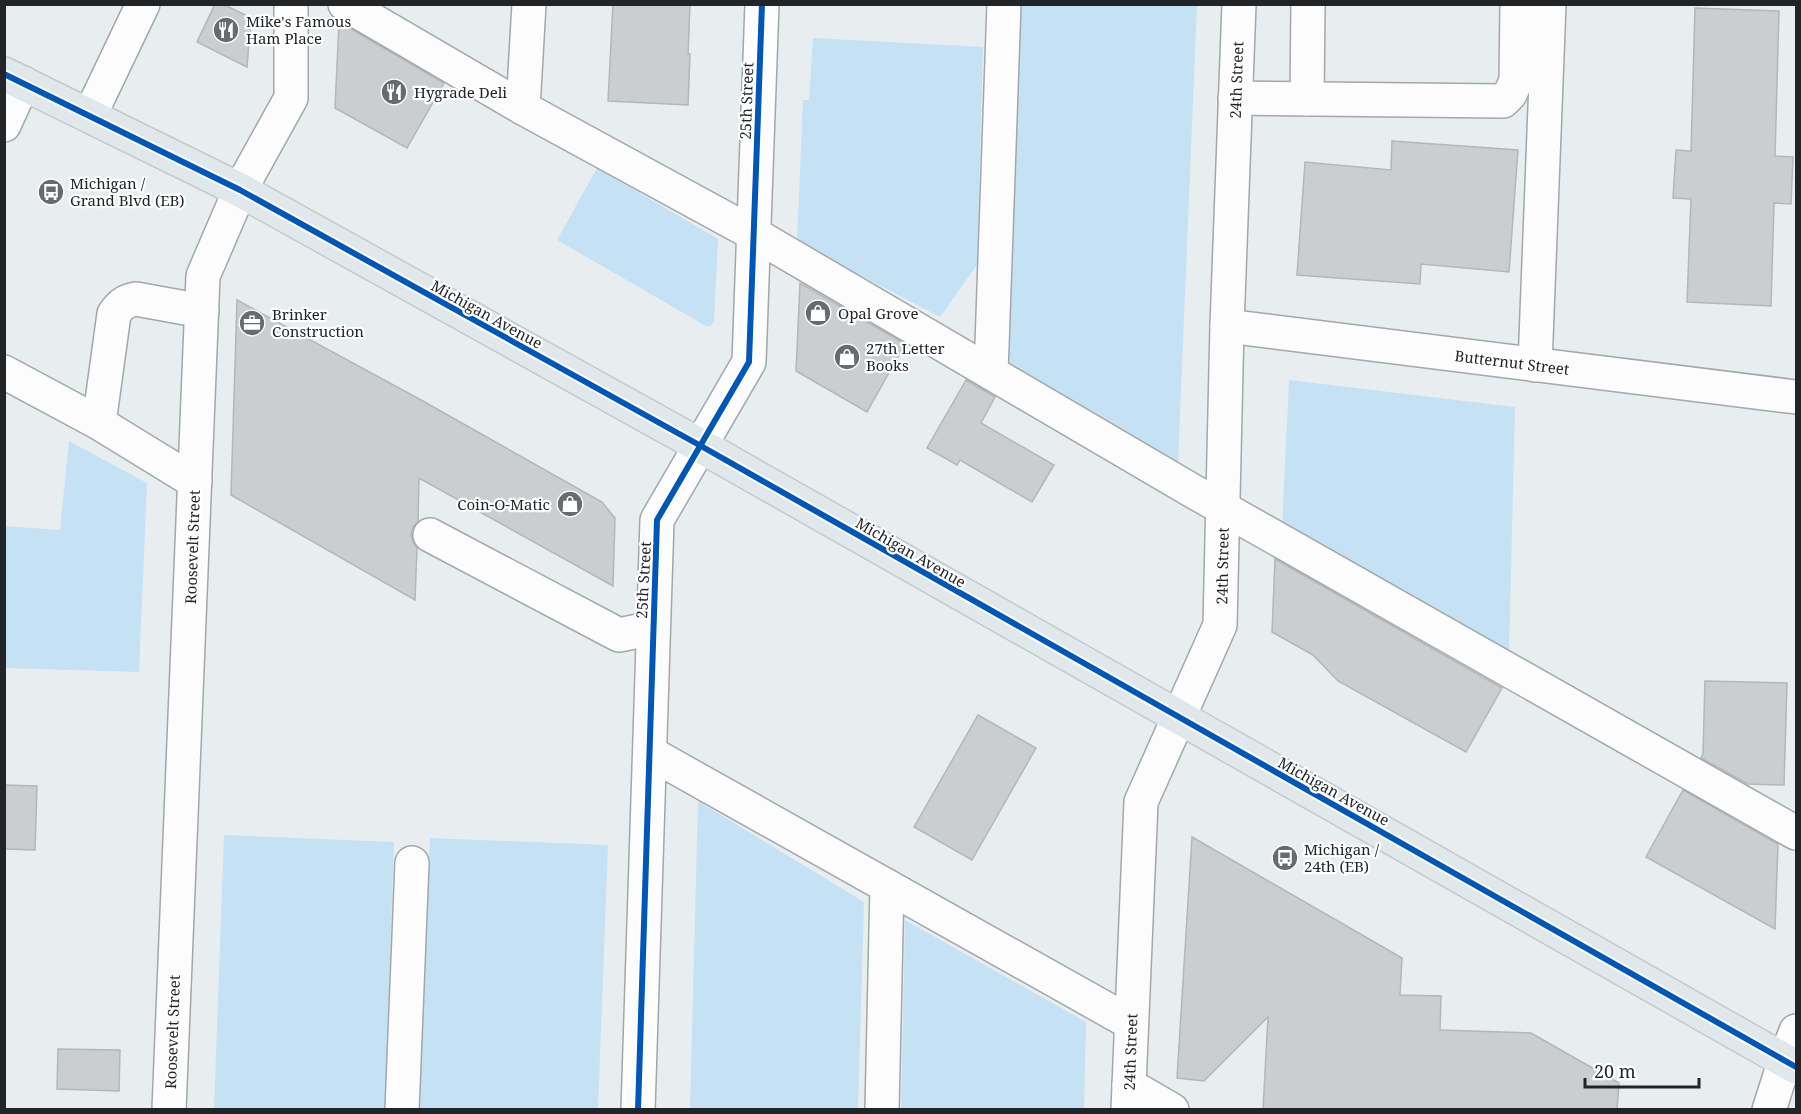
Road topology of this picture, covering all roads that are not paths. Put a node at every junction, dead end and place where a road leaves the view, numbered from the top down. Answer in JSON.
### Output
{"nodes":[{"id":1,"x":143,"y":4,"type":"edge"},
{"id":2,"x":291,"y":4,"type":"edge"},
{"id":3,"x":345,"y":4,"type":"edge"},
{"id":4,"x":529,"y":4,"type":"edge"},
{"id":5,"x":762,"y":4,"type":"edge"},
{"id":6,"x":1004,"y":4,"type":"edge"},
{"id":7,"x":1239,"y":4,"type":"edge"},
{"id":8,"x":1308,"y":4,"type":"edge"},
{"id":9,"x":1517,"y":4,"type":"edge"},
{"id":10,"x":1549,"y":4,"type":"edge"},
{"id":11,"x":14,"y":79,"type":"edge"},
{"id":12,"x":1235,"y":98,"type":"junction"},
{"id":13,"x":1307,"y":99,"type":"junction"},
{"id":14,"x":523,"y":108,"type":"junction"},
{"id":15,"x":90,"y":115,"type":"junction"},
{"id":16,"x":4,"y":124,"type":"edge"},
{"id":17,"x":240,"y":190,"type":"junction"},
{"id":18,"x":754,"y":234,"type":"junction"},
{"id":19,"x":202,"y":311,"type":"junction"},
{"id":20,"x":1227,"y":326,"type":"junction"},
{"id":21,"x":1535,"y":365,"type":"junction"},
{"id":22,"x":4,"y":372,"type":"edge"},
{"id":23,"x":992,"y":373,"type":"junction"},
{"id":24,"x":1797,"y":397,"type":"edge"},
{"id":25,"x":99,"y":423,"type":"junction"},
{"id":26,"x":701,"y":446,"type":"junction"},
{"id":27,"x":195,"y":482,"type":"junction"},
{"id":28,"x":1223,"y":507,"type":"junction"},
{"id":29,"x":430,"y":535,"type":"dead end"},
{"id":30,"x":653,"y":628,"type":"junction"},
{"id":31,"x":1179,"y":718,"type":"junction"},
{"id":32,"x":650,"y":753,"type":"junction"},
{"id":33,"x":1797,"y":833,"type":"edge"},
{"id":34,"x":412,"y":863,"type":"dead end"},
{"id":35,"x":887,"y":886,"type":"junction"},
{"id":36,"x":1131,"y":1023,"type":"junction"},
{"id":37,"x":1793,"y":1052,"type":"edge"},
{"id":38,"x":1128,"y":1097,"type":"edge"},
{"id":39,"x":169,"y":1110,"type":"edge"},
{"id":40,"x":402,"y":1110,"type":"edge"},
{"id":41,"x":638,"y":1110,"type":"edge"},
{"id":42,"x":882,"y":1110,"type":"edge"},
{"id":43,"x":1172,"y":1110,"type":"edge"},
{"id":44,"x":1769,"y":1110,"type":"edge"}],
"edges":[{"from":1,"to":15,"type":"street"},
{"from":2,"to":17,"type":"street","name":"Roosevelt Street"},
{"from":3,"to":14,"type":"street"},
{"from":4,"to":14,"type":"street"},
{"from":5,"to":18,"type":"street","name":"25th Street"},
{"from":6,"to":23,"type":"street"},
{"from":7,"to":12,"type":"street","name":"24th Street"},
{"from":8,"to":13,"type":"street"},
{"from":9,"to":13,"type":"street"},
{"from":10,"to":21,"type":"street"},
{"from":11,"to":15,"type":"main road","name":"Michigan Avenue"},
{"from":11,"to":16,"type":"street"},
{"from":12,"to":13,"type":"street"},
{"from":12,"to":20,"type":"street","name":"24th Street"},
{"from":14,"to":18,"type":"street"},
{"from":15,"to":17,"type":"main road","name":"Michigan Avenue"},
{"from":17,"to":19,"type":"street","name":"Roosevelt Street"},
{"from":17,"to":26,"type":"main road","name":"Michigan Avenue"},
{"from":18,"to":23,"type":"street"},
{"from":18,"to":26,"type":"street","name":"25th Street"},
{"from":19,"to":25,"type":"street"},
{"from":19,"to":27,"type":"street","name":"Roosevelt Street"},
{"from":20,"to":21,"type":"street","name":"Butternut Street"},
{"from":20,"to":28,"type":"street","name":"24th Street"},
{"from":21,"to":24,"type":"street","name":"Butternut Street"},
{"from":22,"to":25,"type":"street"},
{"from":23,"to":28,"type":"street"},
{"from":25,"to":27,"type":"street"},
{"from":26,"to":30,"type":"street","name":"25th Street"},
{"from":26,"to":31,"type":"main road","name":"Michigan Avenue"},
{"from":27,"to":39,"type":"street","name":"Roosevelt Street"},
{"from":28,"to":31,"type":"street","name":"24th Street"},
{"from":28,"to":33,"type":"street"},
{"from":29,"to":30,"type":"street"},
{"from":30,"to":32,"type":"street","name":"25th Street"},
{"from":31,"to":36,"type":"street","name":"24th Street"},
{"from":31,"to":37,"type":"main road","name":"Michigan Avenue"},
{"from":32,"to":35,"type":"street"},
{"from":32,"to":41,"type":"street","name":"25th Street"},
{"from":34,"to":40,"type":"street"},
{"from":35,"to":36,"type":"street"},
{"from":35,"to":42,"type":"street"},
{"from":36,"to":38,"type":"street","name":"24th Street"},
{"from":37,"to":44,"type":"street"},
{"from":38,"to":43,"type":"street"}]}
